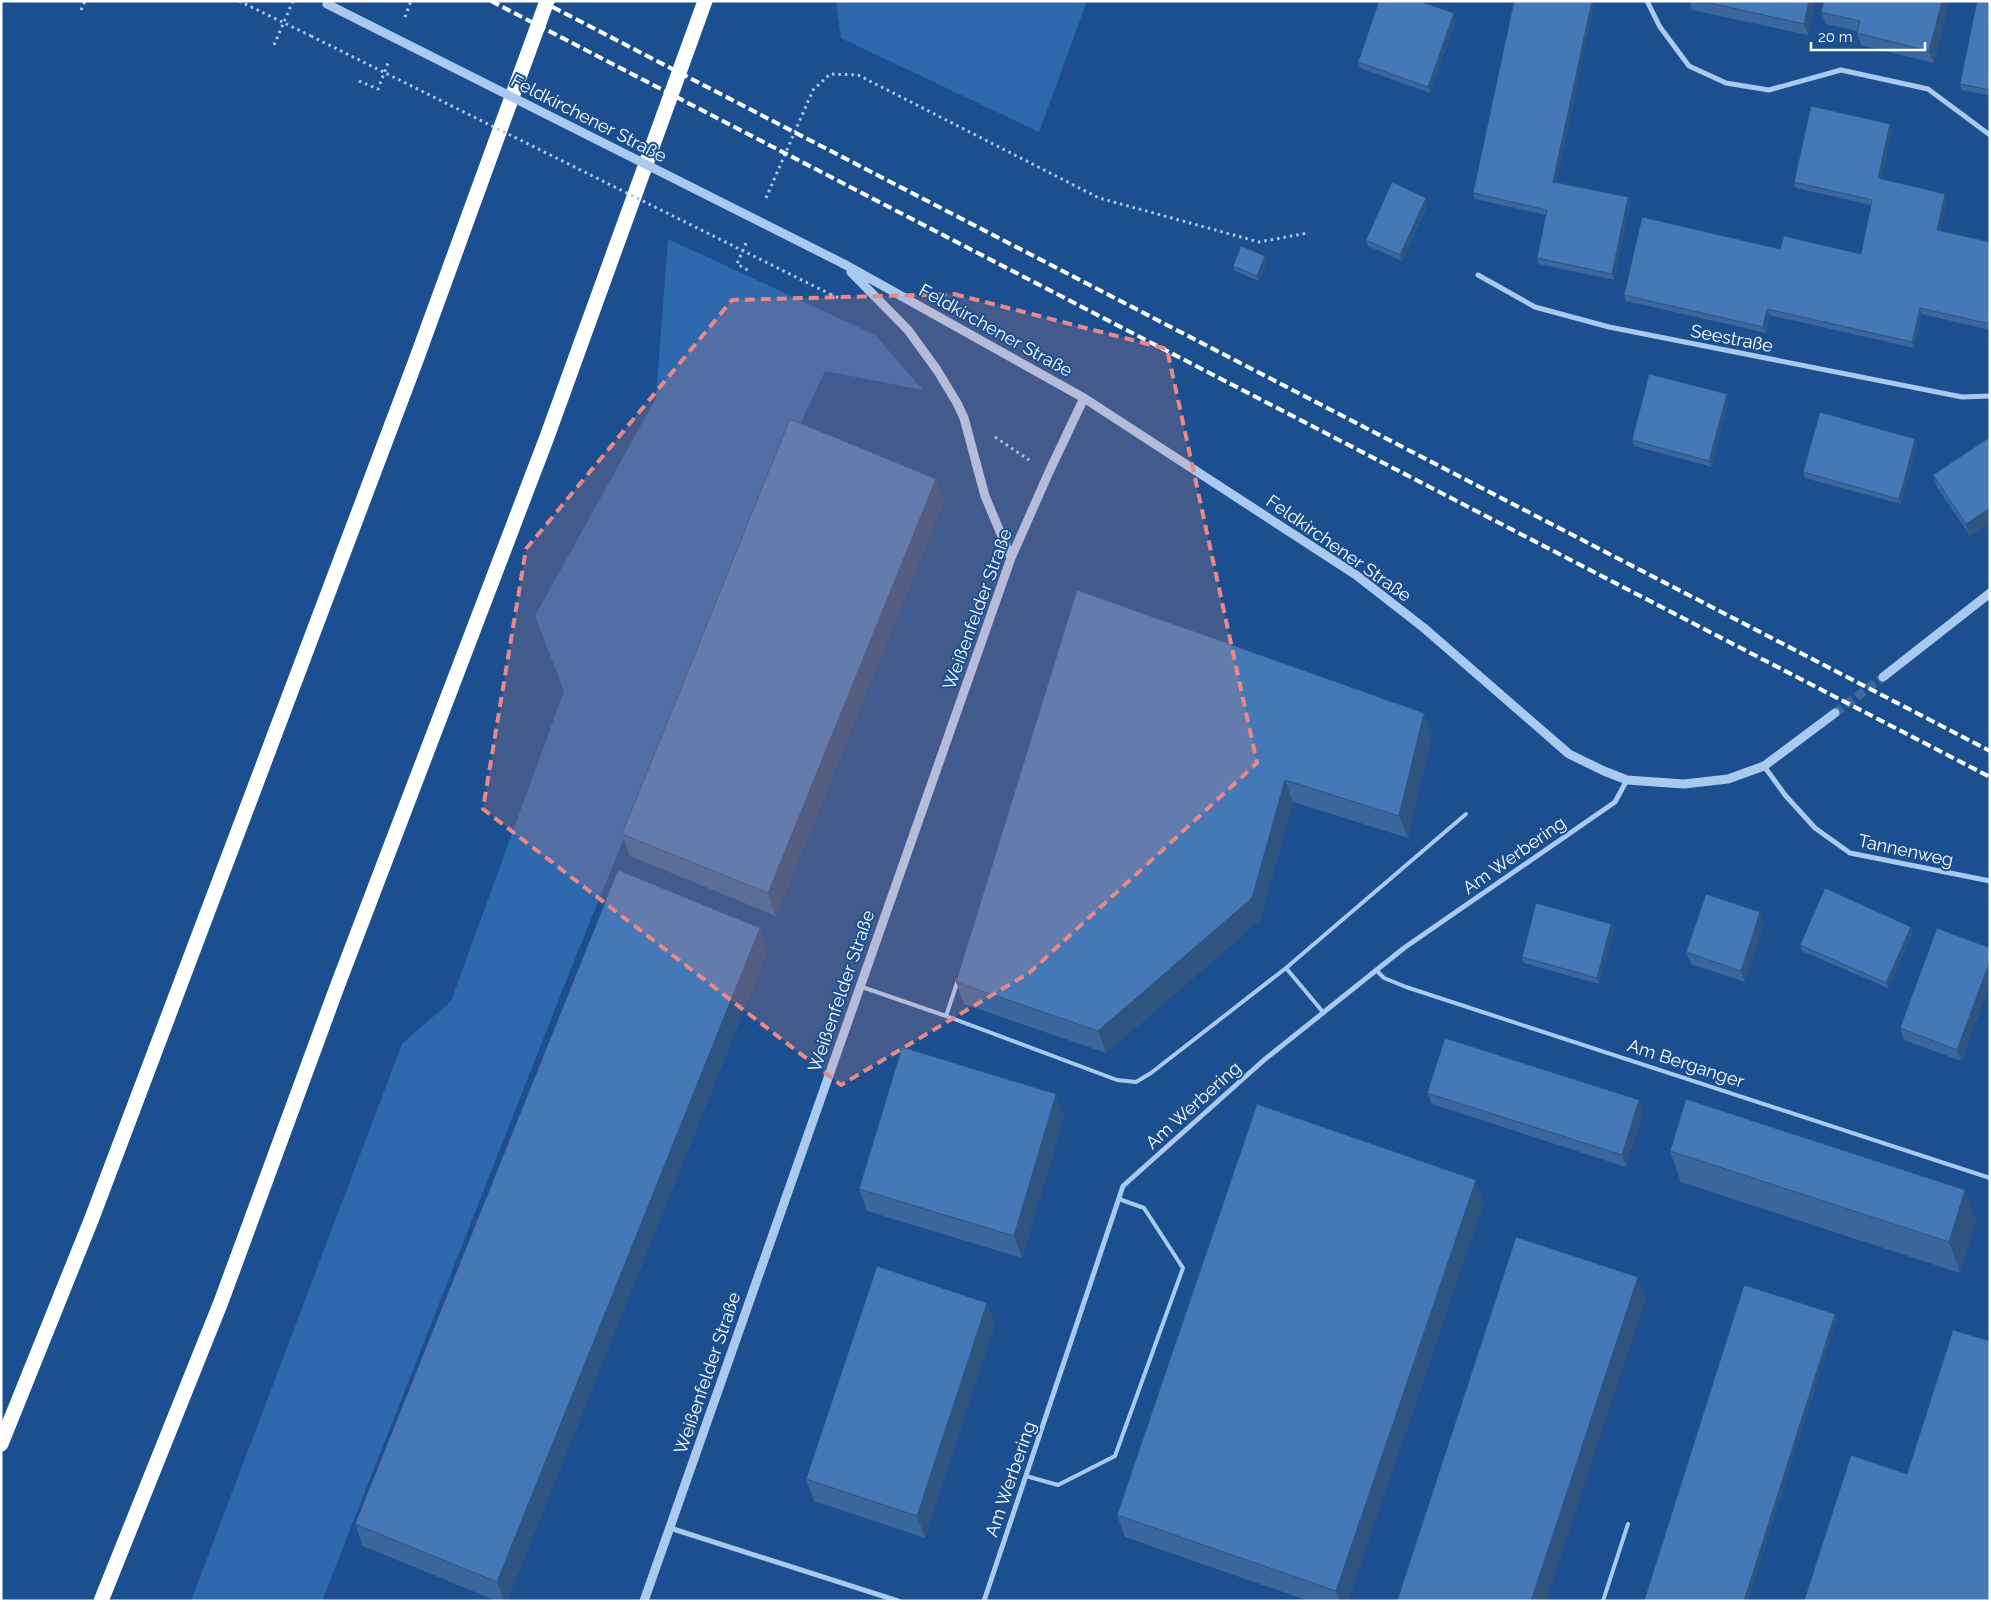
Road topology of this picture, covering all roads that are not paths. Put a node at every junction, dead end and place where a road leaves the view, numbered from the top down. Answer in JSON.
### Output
{"nodes":[{"id":1,"x":546,"y":1,"type":"edge"},
{"id":2,"x":705,"y":1,"type":"edge"},
{"id":3,"x":1647,"y":1,"type":"edge"},
{"id":4,"x":323,"y":3,"type":"edge"},
{"id":5,"x":1990,"y":135,"type":"edge"},
{"id":6,"x":844,"y":264,"type":"junction"},
{"id":7,"x":1478,"y":275,"type":"dead end"},
{"id":8,"x":1990,"y":396,"type":"edge"},
{"id":9,"x":1084,"y":398,"type":"junction"},
{"id":10,"x":1011,"y":558,"type":"junction"},
{"id":11,"x":1990,"y":593,"type":"edge"},
{"id":12,"x":1883,"y":677,"type":"tunnel mouth"},
{"id":13,"x":1835,"y":713,"type":"tunnel mouth"},
{"id":14,"x":1764,"y":766,"type":"junction"},
{"id":15,"x":1627,"y":780,"type":"junction"},
{"id":16,"x":1466,"y":814,"type":"dead end"},
{"id":17,"x":1990,"y":881,"type":"edge"},
{"id":18,"x":1286,"y":968,"type":"junction"},
{"id":19,"x":1376,"y":970,"type":"junction"},
{"id":20,"x":959,"y":979,"type":"edge"},
{"id":21,"x":860,"y":986,"type":"junction"},
{"id":22,"x":1323,"y":1012,"type":"junction"},
{"id":23,"x":946,"y":1016,"type":"junction"},
{"id":24,"x":1990,"y":1178,"type":"edge"},
{"id":25,"x":1119,"y":1199,"type":"junction"},
{"id":26,"x":1,"y":1444,"type":"edge"},
{"id":27,"x":1026,"y":1476,"type":"junction"},
{"id":28,"x":1628,"y":1524,"type":"dead end"},
{"id":29,"x":670,"y":1528,"type":"junction"},
{"id":30,"x":101,"y":1601,"type":"edge"},
{"id":31,"x":644,"y":1601,"type":"edge"},
{"id":32,"x":898,"y":1601,"type":"edge"},
{"id":33,"x":984,"y":1601,"type":"edge"},
{"id":34,"x":1603,"y":1601,"type":"edge"}],
"edges":[{"from":1,"to":26,"type":"highway"},
{"from":2,"to":30,"type":"highway"},
{"from":3,"to":5,"type":"street"},
{"from":4,"to":6,"type":"street","name":"Feldkirchener Straße","bridge":true},
{"from":6,"to":9,"type":"street","name":"Feldkirchener Straße"},
{"from":6,"to":10,"type":"street","name":"Feldkirchener Straße"},
{"from":7,"to":8,"type":"street","name":"Seestraße"},
{"from":9,"to":10,"type":"street","name":"Weißenfelder Straße"},
{"from":9,"to":15,"type":"street","name":"Feldkirchener Straße"},
{"from":10,"to":21,"type":"street","name":"Weißenfelder Straße"},
{"from":11,"to":12,"type":"street"},
{"from":13,"to":14,"type":"street","name":"Feldkirchener Straße"},
{"from":14,"to":15,"type":"street","name":"Feldkirchener Straße"},
{"from":14,"to":17,"type":"street","name":"Tannenweg"},
{"from":15,"to":19,"type":"street","name":"Am Werbering"},
{"from":16,"to":18,"type":"lane"},
{"from":18,"to":22,"type":"lane"},
{"from":18,"to":23,"type":"lane"},
{"from":19,"to":22,"type":"street","name":"Am Werbering"},
{"from":19,"to":24,"type":"lane","name":"Am Berganger"},
{"from":20,"to":23,"type":"lane"},
{"from":21,"to":23,"type":"lane"},
{"from":21,"to":29,"type":"street","name":"Weißenfelder Straße"},
{"from":22,"to":25,"type":"street","name":"Am Werbering"},
{"from":25,"to":27,"type":"street","name":"Am Werbering"},
{"from":25,"to":27,"type":"lane"},
{"from":27,"to":33,"type":"street","name":"Am Werbering"},
{"from":28,"to":34,"type":"lane"},
{"from":29,"to":31,"type":"street","name":"Weißenfelder Straße"},
{"from":29,"to":32,"type":"street"}]}
